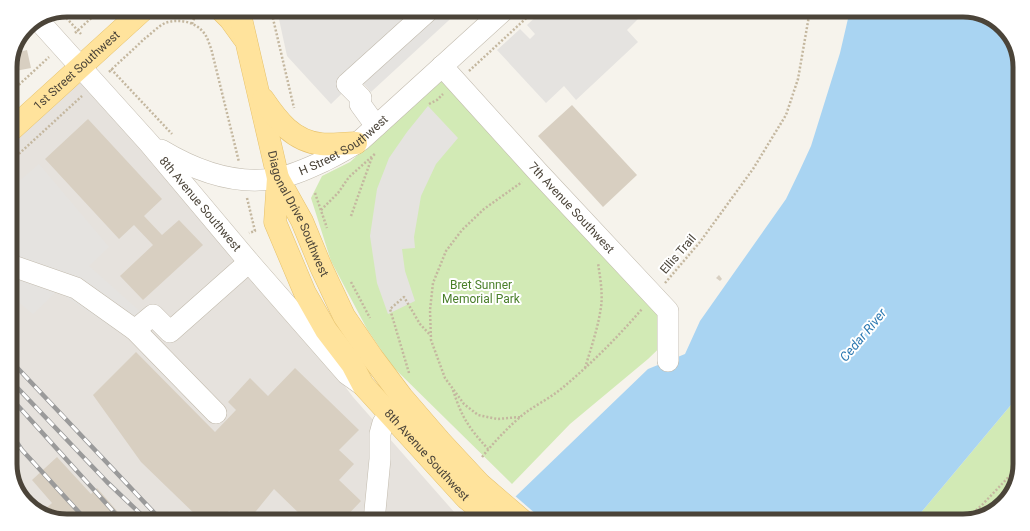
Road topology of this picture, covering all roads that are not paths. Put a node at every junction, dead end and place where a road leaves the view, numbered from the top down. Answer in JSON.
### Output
{"nodes":[{"id":1,"x":135,"y":17,"type":"edge"},
{"id":2,"x":228,"y":17,"type":"edge"},
{"id":3,"x":242,"y":17,"type":"edge"},
{"id":4,"x":421,"y":17,"type":"edge"},
{"id":5,"x":496,"y":17,"type":"edge"},
{"id":6,"x":41,"y":24,"type":"edge"},
{"id":7,"x":247,"y":42,"type":"junction"},
{"id":8,"x":442,"y":66,"type":"junction"},
{"id":9,"x":80,"y":67,"type":"junction"},
{"id":10,"x":258,"y":90,"type":"junction"},
{"id":11,"x":382,"y":120,"type":"junction"},
{"id":12,"x":17,"y":125,"type":"edge"},
{"id":13,"x":149,"y":143,"type":"junction"},
{"id":14,"x":356,"y":143,"type":"junction"},
{"id":15,"x":278,"y":178,"type":"junction"},
{"id":16,"x":250,"y":262,"type":"junction"},
{"id":17,"x":17,"y":267,"type":"edge"},
{"id":18,"x":135,"y":330,"type":"junction"},
{"id":19,"x":668,"y":361,"type":"dead end"},
{"id":20,"x":363,"y":385,"type":"junction"},
{"id":21,"x":401,"y":396,"type":"junction"},
{"id":22,"x":216,"y":413,"type":"dead end"},
{"id":23,"x":433,"y":448,"type":"junction"},
{"id":24,"x":375,"y":514,"type":"edge"},
{"id":25,"x":485,"y":514,"type":"edge"},
{"id":26,"x":515,"y":514,"type":"edge"}],
"edges":[{"from":1,"to":9,"type":"main road","name":"1st Street Southwest"},
{"from":2,"to":7,"type":"main road"},
{"from":3,"to":7,"type":"main road","name":"Diagonal Drive Southwest"},
{"from":4,"to":11,"type":"street"},
{"from":5,"to":8,"type":"street","name":"H Street Southwest"},
{"from":6,"to":9,"type":"street","name":"8th Avenue Southwest"},
{"from":7,"to":10,"type":"main road","name":"Diagonal Drive Southwest"},
{"from":8,"to":11,"type":"street","name":"H Street Southwest"},
{"from":8,"to":19,"type":"street","name":"7th Avenue Southwest"},
{"from":9,"to":12,"type":"main road","name":"1st Street Southwest"},
{"from":9,"to":13,"type":"street","name":"8th Avenue Southwest"},
{"from":10,"to":14,"type":"main road"},
{"from":10,"to":15,"type":"main road","name":"Diagonal Drive Southwest"},
{"from":11,"to":14,"type":"street","name":"H Street Southwest"},
{"from":13,"to":15,"type":"street","name":"H Street Southwest"},
{"from":13,"to":16,"type":"street","name":"8th Avenue Southwest"},
{"from":14,"to":15,"type":"street","name":"H Street Southwest"},
{"from":15,"to":20,"type":"main road","name":"8th Avenue Southwest"},
{"from":15,"to":21,"type":"main road","name":"Diagonal Drive Southwest"},
{"from":16,"to":18,"type":"street"},
{"from":16,"to":20,"type":"street","name":"8th Avenue Southwest"},
{"from":17,"to":18,"type":"street"},
{"from":18,"to":22,"type":"street"},
{"from":20,"to":21,"type":"main road","name":"8th Avenue Southwest"},
{"from":21,"to":23,"type":"main road","name":"8th Avenue Southwest"},
{"from":21,"to":24,"type":"street"},
{"from":23,"to":25,"type":"main road","name":"8th Avenue Southwest"},
{"from":23,"to":26,"type":"main road","name":"8th Avenue Southwest"}]}
